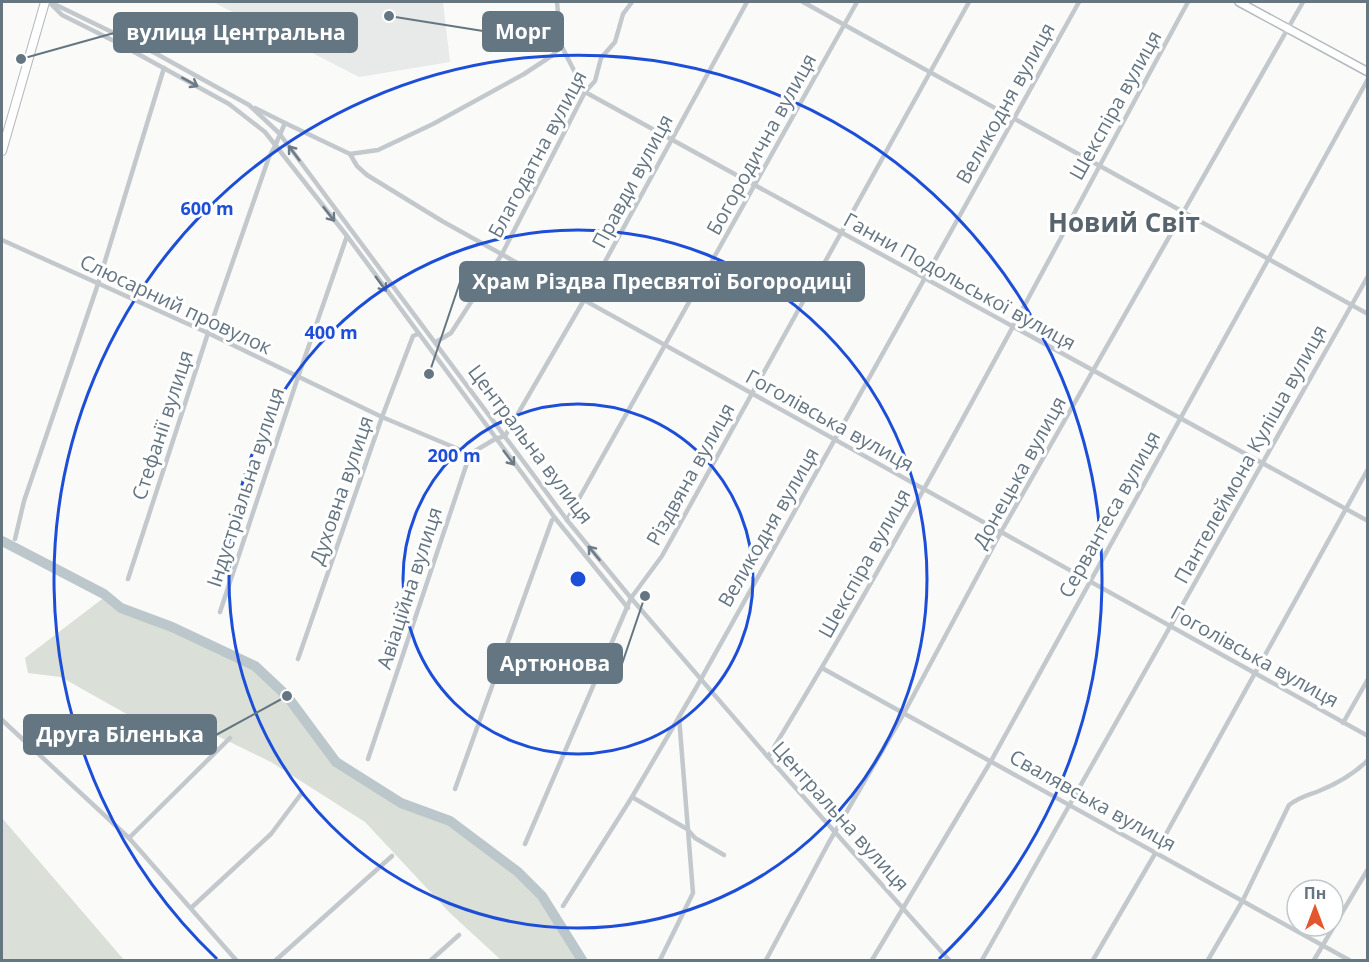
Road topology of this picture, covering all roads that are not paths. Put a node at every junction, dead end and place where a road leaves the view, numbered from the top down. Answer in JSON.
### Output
{"nodes":[{"id":1,"x":48,"y":2,"type":"edge"},
{"id":2,"x":557,"y":2,"type":"edge"},
{"id":3,"x":632,"y":2,"type":"edge"},
{"id":4,"x":747,"y":2,"type":"edge"},
{"id":5,"x":803,"y":2,"type":"edge"},
{"id":6,"x":857,"y":2,"type":"edge"},
{"id":7,"x":969,"y":2,"type":"edge"},
{"id":8,"x":1079,"y":2,"type":"edge"},
{"id":9,"x":1188,"y":2,"type":"edge"},
{"id":10,"x":1239,"y":2,"type":"edge"},
{"id":11,"x":1303,"y":2,"type":"edge"},
{"id":12,"x":844,"y":25,"type":"junction"},
{"id":13,"x":1288,"y":29,"type":"junction"},
{"id":14,"x":561,"y":45,"type":"junction"},
{"id":15,"x":164,"y":68,"type":"junction"},
{"id":16,"x":930,"y":72,"type":"junction"},
{"id":17,"x":1368,"y":72,"type":"edge"},
{"id":18,"x":1368,"y":79,"type":"edge"},
{"id":19,"x":585,"y":92,"type":"junction"},
{"id":20,"x":249,"y":105,"type":"junction"},
{"id":21,"x":1014,"y":119,"type":"junction"},
{"id":22,"x":285,"y":123,"type":"junction"},
{"id":23,"x":279,"y":133,"type":"junction"},
{"id":24,"x":671,"y":139,"type":"junction"},
{"id":25,"x":275,"y":146,"type":"junction"},
{"id":26,"x":2,"y":151,"type":"edge"},
{"id":27,"x":350,"y":154,"type":"junction"},
{"id":28,"x":1099,"y":166,"type":"junction"},
{"id":29,"x":755,"y":186,"type":"junction"},
{"id":30,"x":1183,"y":212,"type":"junction"},
{"id":31,"x":841,"y":233,"type":"junction"},
{"id":32,"x":347,"y":237,"type":"junction"},
{"id":33,"x":2,"y":240,"type":"edge"},
{"id":34,"x":502,"y":254,"type":"junction"},
{"id":35,"x":1268,"y":259,"type":"junction"},
{"id":36,"x":1368,"y":276,"type":"edge"},
{"id":37,"x":925,"y":279,"type":"junction"},
{"id":38,"x":98,"y":284,"type":"junction"},
{"id":39,"x":584,"y":300,"type":"junction"},
{"id":40,"x":1351,"y":305,"type":"junction"},
{"id":41,"x":1368,"y":314,"type":"edge"},
{"id":42,"x":1012,"y":326,"type":"junction"},
{"id":43,"x":208,"y":333,"type":"junction"},
{"id":44,"x":418,"y":334,"type":"junction"},
{"id":45,"x":436,"y":342,"type":"junction"},
{"id":46,"x":664,"y":345,"type":"junction"},
{"id":47,"x":1093,"y":371,"type":"junction"},
{"id":48,"x":298,"y":377,"type":"junction"},
{"id":49,"x":752,"y":394,"type":"junction"},
{"id":50,"x":382,"y":417,"type":"junction"},
{"id":51,"x":1179,"y":418,"type":"junction"},
{"id":52,"x":505,"y":436,"type":"junction"},
{"id":53,"x":495,"y":439,"type":"junction"},
{"id":54,"x":835,"y":440,"type":"junction"},
{"id":55,"x":470,"y":454,"type":"junction"},
{"id":56,"x":1261,"y":464,"type":"junction"},
{"id":57,"x":1368,"y":469,"type":"edge"},
{"id":58,"x":923,"y":489,"type":"junction"},
{"id":59,"x":1345,"y":509,"type":"junction"},
{"id":60,"x":555,"y":518,"type":"junction"},
{"id":61,"x":567,"y":520,"type":"junction"},
{"id":62,"x":1368,"y":521,"type":"edge"},
{"id":63,"x":1001,"y":532,"type":"junction"},
{"id":64,"x":15,"y":539,"type":"dead end"},
{"id":65,"x":128,"y":579,"type":"dead end"},
{"id":66,"x":1089,"y":581,"type":"junction"},
{"id":67,"x":631,"y":598,"type":"junction"},
{"id":68,"x":628,"y":608,"type":"junction"},
{"id":69,"x":220,"y":612,"type":"dead end"},
{"id":70,"x":1171,"y":627,"type":"junction"},
{"id":71,"x":298,"y":659,"type":"dead end"},
{"id":72,"x":822,"y":668,"type":"junction"},
{"id":73,"x":1254,"y":673,"type":"junction"},
{"id":74,"x":700,"y":678,"type":"junction"},
{"id":75,"x":1368,"y":679,"type":"edge"},
{"id":76,"x":904,"y":713,"type":"junction"},
{"id":77,"x":679,"y":717,"type":"junction"},
{"id":78,"x":2,"y":720,"type":"edge"},
{"id":79,"x":1343,"y":723,"type":"junction"},
{"id":80,"x":1368,"y":736,"type":"edge"},
{"id":81,"x":230,"y":738,"type":"dead end"},
{"id":82,"x":768,"y":757,"type":"junction"},
{"id":83,"x":368,"y":759,"type":"dead end"},
{"id":84,"x":1368,"y":760,"type":"edge"},
{"id":85,"x":991,"y":761,"type":"junction"},
{"id":86,"x":455,"y":789,"type":"dead end"},
{"id":87,"x":301,"y":794,"type":"dead end"},
{"id":88,"x":632,"y":797,"type":"junction"},
{"id":89,"x":1068,"y":805,"type":"junction"},
{"id":90,"x":687,"y":829,"type":"junction"},
{"id":91,"x":835,"y":833,"type":"junction"},
{"id":92,"x":129,"y":838,"type":"junction"},
{"id":93,"x":525,"y":844,"type":"dead end"},
{"id":94,"x":1156,"y":852,"type":"junction"},
{"id":95,"x":724,"y":855,"type":"dead end"},
{"id":96,"x":392,"y":856,"type":"dead end"},
{"id":97,"x":1368,"y":869,"type":"edge"},
{"id":98,"x":1243,"y":900,"type":"junction"},
{"id":99,"x":563,"y":906,"type":"dead end"},
{"id":100,"x":191,"y":908,"type":"junction"},
{"id":101,"x":904,"y":909,"type":"junction"},
{"id":102,"x":459,"y":935,"type":"dead end"},
{"id":103,"x":1323,"y":946,"type":"junction"},
{"id":104,"x":236,"y":960,"type":"edge"},
{"id":105,"x":276,"y":960,"type":"edge"},
{"id":106,"x":431,"y":960,"type":"edge"},
{"id":107,"x":660,"y":960,"type":"edge"},
{"id":108,"x":766,"y":960,"type":"edge"},
{"id":109,"x":872,"y":960,"type":"edge"},
{"id":110,"x":948,"y":960,"type":"edge"},
{"id":111,"x":981,"y":960,"type":"edge"},
{"id":112,"x":1093,"y":960,"type":"edge"},
{"id":113,"x":1208,"y":960,"type":"edge"},
{"id":114,"x":1314,"y":960,"type":"edge"},
{"id":115,"x":1349,"y":960,"type":"edge"}],
"edges":[{"from":1,"to":15,"type":"street","name":"Центральна вулиця"},
{"from":1,"to":20,"type":"street","name":"Центральна вулиця"},
{"from":1,"to":26,"type":"main road"},
{"from":2,"to":14,"type":"street"},
{"from":3,"to":19,"type":"street","name":"Благодатна вулиця"},
{"from":4,"to":24,"type":"street","name":"Правди вулиця"},
{"from":5,"to":12,"type":"street"},
{"from":6,"to":12,"type":"street","name":"Богородична вулиця"},
{"from":7,"to":16,"type":"street","name":"Різдвяна вулиця"},
{"from":8,"to":21,"type":"street","name":"Великодня вулиця"},
{"from":9,"to":28,"type":"street","name":"Шекспіра вулиця"},
{"from":10,"to":13,"type":"street"},
{"from":11,"to":13,"type":"street","name":"Донецька вулиця"},
{"from":12,"to":16,"type":"street"},
{"from":12,"to":29,"type":"street","name":"Богородична вулиця"},
{"from":13,"to":17,"type":"street"},
{"from":13,"to":30,"type":"street","name":"Донецька вулиця"},
{"from":14,"to":19,"type":"street"},
{"from":14,"to":27,"type":"street"},
{"from":15,"to":25,"type":"street","name":"Центральна вулиця","one_way":true},
{"from":15,"to":38,"type":"street"},
{"from":16,"to":21,"type":"street"},
{"from":16,"to":31,"type":"street","name":"Різдвяна вулиця"},
{"from":18,"to":35,"type":"street","name":"Сервантеса вулиця"},
{"from":19,"to":24,"type":"street","name":"Ганни Подольської вулиця"},
{"from":19,"to":34,"type":"street","name":"Благодатна вулиця"},
{"from":20,"to":22,"type":"street","name":"Гоголівська вулиця"},
{"from":20,"to":23,"type":"street","name":"Центральна вулиця"},
{"from":21,"to":28,"type":"street"},
{"from":21,"to":37,"type":"street","name":"Великодня вулиця"},
{"from":22,"to":23,"type":"street"},
{"from":22,"to":27,"type":"street","name":"Гоголівська вулиця"},
{"from":23,"to":25,"type":"street","name":"Стефанії вулиця"},
{"from":45,"to":23,"type":"street","name":"Центральна вулиця","one_way":true},
{"from":24,"to":29,"type":"street","name":"Ганни Подольської вулиця"},
{"from":24,"to":39,"type":"street","name":"Правди вулиця"},
{"from":25,"to":32,"type":"street","name":"Центральна вулиця","one_way":true},
{"from":25,"to":43,"type":"street","name":"Стефанії вулиця"},
{"from":27,"to":34,"type":"street","name":"Гоголівська вулиця"},
{"from":28,"to":30,"type":"street"},
{"from":28,"to":42,"type":"street","name":"Шекспіра вулиця"},
{"from":29,"to":31,"type":"street","name":"Ганни Подольської вулиця"},
{"from":29,"to":46,"type":"street","name":"Богородична вулиця"},
{"from":30,"to":35,"type":"street"},
{"from":30,"to":47,"type":"street","name":"Донецька вулиця"},
{"from":31,"to":37,"type":"street","name":"Ганни Подольської вулиця"},
{"from":31,"to":49,"type":"street","name":"Різдвяна вулиця"},
{"from":32,"to":44,"type":"street","name":"Центральна вулиця","one_way":true},
{"from":32,"to":48,"type":"street","name":"Індустріальна вулиця"},
{"from":33,"to":38,"type":"street","name":"Слюсарний провулок"},
{"from":34,"to":39,"type":"street","name":"Гоголівська вулиця"},
{"from":34,"to":45,"type":"street","name":"Благодатна вулиця"},
{"from":35,"to":40,"type":"street"},
{"from":35,"to":51,"type":"street","name":"Сервантеса вулиця"},
{"from":36,"to":40,"type":"street","name":"Пантелеймона Куліша вулиця"},
{"from":37,"to":42,"type":"street","name":"Ганни Подольської вулиця"},
{"from":37,"to":54,"type":"street","name":"Великодня вулиця"},
{"from":38,"to":43,"type":"street","name":"Слюсарний провулок"},
{"from":38,"to":64,"type":"street"},
{"from":39,"to":46,"type":"street","name":"Гоголівська вулиця"},
{"from":39,"to":52,"type":"street","name":"Правди вулиця"},
{"from":40,"to":41,"type":"street"},
{"from":40,"to":56,"type":"street","name":"Пантелеймона Куліша вулиця"},
{"from":42,"to":47,"type":"street","name":"Ганни Подольської вулиця"},
{"from":42,"to":58,"type":"street","name":"Шекспіра вулиця"},
{"from":43,"to":48,"type":"street","name":"Слюсарний провулок"},
{"from":43,"to":65,"type":"street","name":"Стефанії вулиця"},
{"from":44,"to":50,"type":"street","name":"Духовна вулиця"},
{"from":44,"to":53,"type":"street","name":"Центральна вулиця"},
{"from":45,"to":52,"type":"street","name":"Центральна вулиця"},
{"from":46,"to":49,"type":"street","name":"Гоголівська вулиця"},
{"from":46,"to":61,"type":"street","name":"Богородична вулиця"},
{"from":47,"to":51,"type":"street","name":"Ганни Подольської вулиця"},
{"from":47,"to":63,"type":"street","name":"Донецька вулиця"},
{"from":48,"to":50,"type":"street","name":"Слюсарний провулок"},
{"from":48,"to":69,"type":"street","name":"Індустріальна вулиця"},
{"from":49,"to":54,"type":"street","name":"Гоголівська вулиця"},
{"from":49,"to":67,"type":"street","name":"Різдвяна вулиця"},
{"from":50,"to":55,"type":"street","name":"Слюсарний провулок"},
{"from":50,"to":71,"type":"street","name":"Духовна вулиця"},
{"from":51,"to":56,"type":"street","name":"Ганни Подольської вулиця"},
{"from":51,"to":66,"type":"street","name":"Сервантеса вулиця"},
{"from":52,"to":53,"type":"street"},
{"from":52,"to":61,"type":"street","name":"Центральна вулиця"},
{"from":53,"to":55,"type":"street"},
{"from":53,"to":60,"type":"street","name":"Центральна вулиця","one_way":true},
{"from":54,"to":58,"type":"street","name":"Гоголівська вулиця"},
{"from":54,"to":74,"type":"street","name":"Великодня вулиця"},
{"from":55,"to":83,"type":"street","name":"Авіаційна вулиця"},
{"from":56,"to":59,"type":"street","name":"Ганни Подольської вулиця"},
{"from":56,"to":70,"type":"street","name":"Пантелеймона Куліша вулиця"},
{"from":57,"to":59,"type":"street"},
{"from":58,"to":63,"type":"street","name":"Гоголівська вулиця"},
{"from":58,"to":72,"type":"street","name":"Шекспіра вулиця"},
{"from":59,"to":62,"type":"street","name":"Ганни Подольської вулиця"},
{"from":59,"to":73,"type":"street"},
{"from":60,"to":68,"type":"street","name":"Центральна вулиця"},
{"from":60,"to":86,"type":"street"},
{"from":67,"to":61,"type":"street","name":"Центральна вулиця","one_way":true},
{"from":63,"to":66,"type":"street","name":"Гоголівська вулиця"},
{"from":63,"to":76,"type":"street","name":"Донецька вулиця"},
{"from":66,"to":70,"type":"street","name":"Гоголівська вулиця"},
{"from":66,"to":85,"type":"street","name":"Сервантеса вулиця"},
{"from":67,"to":68,"type":"street","name":"Різдвяна вулиця"},
{"from":67,"to":74,"type":"street","name":"Центральна вулиця"},
{"from":68,"to":93,"type":"street","name":"Різдвяна вулиця"},
{"from":70,"to":73,"type":"street","name":"Гоголівська вулиця"},
{"from":70,"to":89,"type":"street","name":"Пантелеймона Куліша вулиця"},
{"from":72,"to":76,"type":"street","name":"Свалявська вулиця"},
{"from":72,"to":82,"type":"street","name":"Шекспіра вулиця"},
{"from":73,"to":79,"type":"street","name":"Гоголівська вулиця"},
{"from":73,"to":94,"type":"street"},
{"from":74,"to":77,"type":"street","name":"Великодня вулиця"},
{"from":74,"to":82,"type":"street","name":"Центральна вулиця"},
{"from":75,"to":79,"type":"street"},
{"from":76,"to":85,"type":"street","name":"Свалявська вулиця"},
{"from":76,"to":91,"type":"street","name":"Донецька вулиця"},
{"from":77,"to":88,"type":"street","name":"Великодня вулиця"},
{"from":77,"to":90,"type":"street"},
{"from":78,"to":92,"type":"street"},
{"from":79,"to":80,"type":"street","name":"Гоголівська вулиця"},
{"from":81,"to":92,"type":"street"},
{"from":82,"to":91,"type":"street","name":"Центральна вулиця"},
{"from":84,"to":98,"type":"street"},
{"from":85,"to":89,"type":"street","name":"Свалявська вулиця"},
{"from":85,"to":101,"type":"street","name":"Сервантеса вулиця"},
{"from":87,"to":100,"type":"street"},
{"from":88,"to":90,"type":"street"},
{"from":88,"to":99,"type":"street","name":"Великодня вулиця"},
{"from":89,"to":94,"type":"street","name":"Свалявська вулиця"},
{"from":89,"to":111,"type":"street","name":"Пантелеймона Куліша вулиця"},
{"from":90,"to":95,"type":"street"},
{"from":90,"to":107,"type":"street"},
{"from":91,"to":101,"type":"street","name":"Центральна вулиця"},
{"from":91,"to":108,"type":"street","name":"Донецька вулиця"},
{"from":92,"to":100,"type":"street"},
{"from":94,"to":98,"type":"street","name":"Свалявська вулиця"},
{"from":94,"to":112,"type":"street"},
{"from":96,"to":105,"type":"street"},
{"from":97,"to":103,"type":"street"},
{"from":98,"to":103,"type":"street","name":"Свалявська вулиця"},
{"from":98,"to":113,"type":"street"},
{"from":100,"to":104,"type":"street"},
{"from":101,"to":109,"type":"street","name":"Сервантеса вулиця"},
{"from":101,"to":110,"type":"street","name":"Центральна вулиця"},
{"from":102,"to":106,"type":"street"},
{"from":103,"to":114,"type":"street"},
{"from":103,"to":115,"type":"street","name":"Свалявська вулиця"}]}
